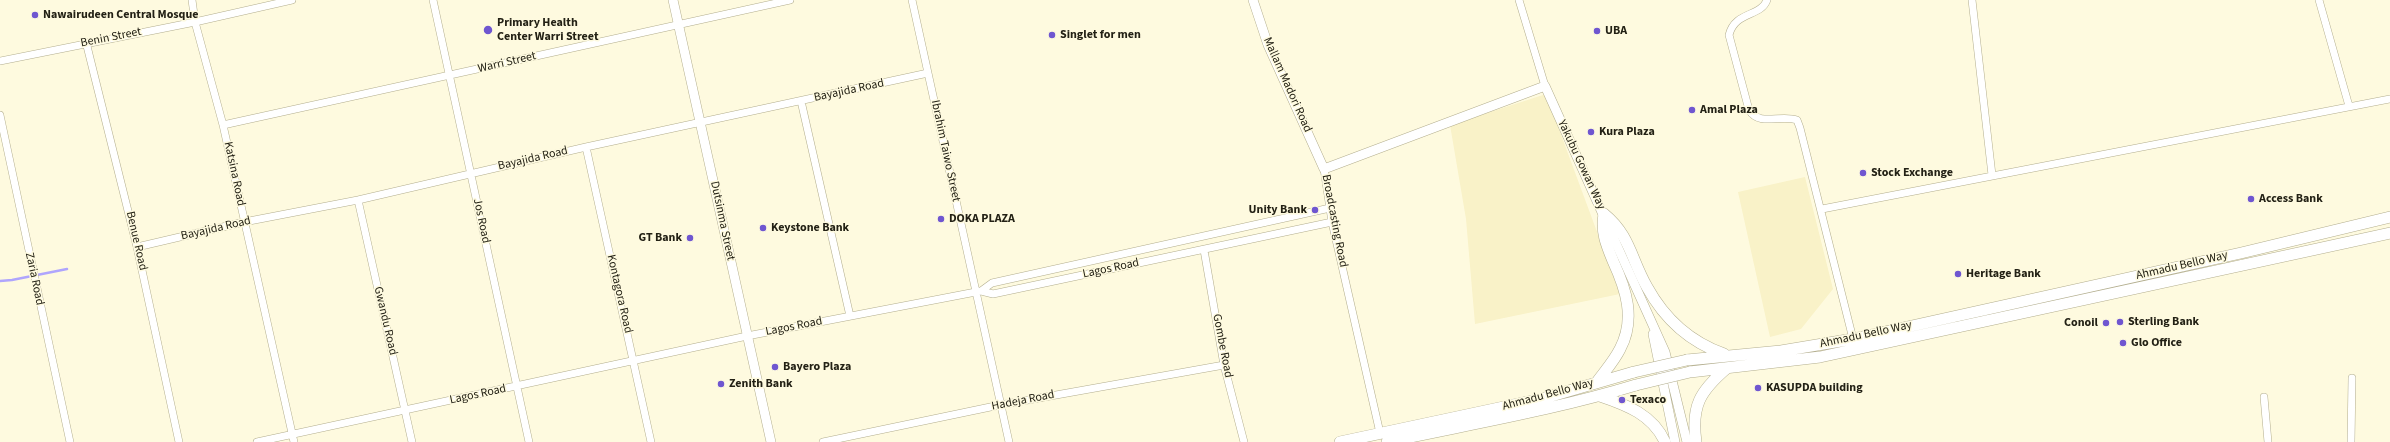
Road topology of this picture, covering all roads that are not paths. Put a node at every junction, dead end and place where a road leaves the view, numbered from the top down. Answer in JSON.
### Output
{"nodes":[{"id":1,"x":192,"y":0,"type":"edge"},
{"id":2,"x":292,"y":0,"type":"edge"},
{"id":3,"x":432,"y":0,"type":"edge"},
{"id":4,"x":673,"y":0,"type":"edge"},
{"id":5,"x":790,"y":0,"type":"edge"},
{"id":6,"x":912,"y":0,"type":"edge"},
{"id":7,"x":1252,"y":0,"type":"edge"},
{"id":8,"x":1520,"y":0,"type":"edge"},
{"id":9,"x":1767,"y":0,"type":"edge"},
{"id":10,"x":1972,"y":0,"type":"edge"},
{"id":11,"x":2319,"y":0,"type":"edge"},
{"id":12,"x":195,"y":22,"type":"junction"},
{"id":13,"x":679,"y":24,"type":"junction"},
{"id":14,"x":86,"y":42,"type":"junction"},
{"id":15,"x":0,"y":61,"type":"edge"},
{"id":16,"x":928,"y":73,"type":"junction"},
{"id":17,"x":450,"y":76,"type":"junction"},
{"id":18,"x":1545,"y":86,"type":"junction"},
{"id":19,"x":2390,"y":99,"type":"edge"},
{"id":20,"x":801,"y":101,"type":"junction"},
{"id":21,"x":2350,"y":106,"type":"junction"},
{"id":22,"x":0,"y":115,"type":"edge"},
{"id":23,"x":701,"y":123,"type":"junction"},
{"id":24,"x":224,"y":125,"type":"junction"},
{"id":25,"x":586,"y":146,"type":"junction"},
{"id":26,"x":1324,"y":169,"type":"junction"},
{"id":27,"x":471,"y":174,"type":"junction"},
{"id":28,"x":1992,"y":175,"type":"junction"},
{"id":29,"x":358,"y":200,"type":"junction"},
{"id":30,"x":1330,"y":208,"type":"junction"},
{"id":31,"x":1822,"y":208,"type":"junction"},
{"id":32,"x":1604,"y":214,"type":"junction"},
{"id":33,"x":2390,"y":217,"type":"edge"},
{"id":34,"x":244,"y":222,"type":"junction"},
{"id":35,"x":1332,"y":222,"type":"junction"},
{"id":36,"x":2390,"y":233,"type":"edge"},
{"id":37,"x":137,"y":247,"type":"junction"},
{"id":38,"x":1204,"y":250,"type":"junction"},
{"id":39,"x":978,"y":291,"type":"junction"},
{"id":40,"x":850,"y":316,"type":"junction"},
{"id":41,"x":1652,"y":327,"type":"junction"},
{"id":42,"x":747,"y":336,"type":"junction"},
{"id":43,"x":1853,"y":339,"type":"junction"},
{"id":44,"x":1726,"y":355,"type":"junction"},
{"id":45,"x":634,"y":361,"type":"junction"},
{"id":46,"x":1224,"y":365,"type":"junction"},
{"id":47,"x":1727,"y":368,"type":"junction"},
{"id":48,"x":2352,"y":378,"type":"dead end"},
{"id":49,"x":1597,"y":382,"type":"junction"},
{"id":50,"x":517,"y":386,"type":"junction"},
{"id":51,"x":1600,"y":396,"type":"junction"},
{"id":52,"x":2264,"y":397,"type":"dead end"},
{"id":53,"x":1000,"y":405,"type":"junction"},
{"id":54,"x":405,"y":411,"type":"junction"},
{"id":55,"x":294,"y":438,"type":"edge"},
{"id":56,"x":1383,"y":438,"type":"edge"},
{"id":57,"x":70,"y":442,"type":"edge"},
{"id":58,"x":179,"y":442,"type":"edge"},
{"id":59,"x":256,"y":442,"type":"edge"},
{"id":60,"x":412,"y":442,"type":"edge"},
{"id":61,"x":529,"y":442,"type":"edge"},
{"id":62,"x":651,"y":442,"type":"edge"},
{"id":63,"x":772,"y":442,"type":"edge"},
{"id":64,"x":823,"y":442,"type":"edge"},
{"id":65,"x":1009,"y":442,"type":"edge"},
{"id":66,"x":1244,"y":442,"type":"edge"},
{"id":67,"x":1340,"y":442,"type":"edge"},
{"id":68,"x":1665,"y":442,"type":"edge"},
{"id":69,"x":1675,"y":442,"type":"edge"},
{"id":70,"x":1687,"y":442,"type":"edge"},
{"id":71,"x":1696,"y":442,"type":"edge"},
{"id":72,"x":2268,"y":442,"type":"edge"},
{"id":73,"x":2351,"y":442,"type":"edge"}],
"edges":[{"from":1,"to":12,"type":"street","name":"Katsina Road"},
{"from":2,"to":12,"type":"street","name":"Benin Street"},
{"from":3,"to":17,"type":"street","name":"Jos Road"},
{"from":4,"to":13,"type":"street","name":"Dutsinma Street"},
{"from":5,"to":13,"type":"street","name":"Warri Street"},
{"from":6,"to":16,"type":"street","name":"Ibrahim Taiwo Street"},
{"from":7,"to":26,"type":"street","name":"Mallam Madori Road"},
{"from":8,"to":18,"type":"street","name":"Yakubu Gowan Way"},
{"from":9,"to":31,"type":"street"},
{"from":10,"to":28,"type":"street"},
{"from":11,"to":21,"type":"street"},
{"from":12,"to":14,"type":"street","name":"Benin Street"},
{"from":12,"to":24,"type":"street","name":"Katsina Road"},
{"from":13,"to":17,"type":"street","name":"Warri Street"},
{"from":13,"to":23,"type":"street","name":"Dutsinma Street"},
{"from":14,"to":15,"type":"street","name":"Benin Street"},
{"from":14,"to":37,"type":"street","name":"Benue Road"},
{"from":16,"to":20,"type":"street","name":"Bayajida Road"},
{"from":16,"to":39,"type":"street","name":"Ibrahim Taiwo Street"},
{"from":17,"to":24,"type":"street","name":"Warri Street"},
{"from":17,"to":27,"type":"street","name":"Jos Road"},
{"from":18,"to":26,"type":"street","name":"Broadcasting Road"},
{"from":18,"to":32,"type":"street","name":"Yakubu Gowan Way"},
{"from":19,"to":21,"type":"street"},
{"from":20,"to":23,"type":"street","name":"Bayajida Road"},
{"from":20,"to":40,"type":"street"},
{"from":21,"to":28,"type":"street"},
{"from":22,"to":57,"type":"street","name":"Zaria Road"},
{"from":23,"to":25,"type":"street","name":"Bayajida Road"},
{"from":23,"to":42,"type":"street","name":"Dutsinma Street"},
{"from":24,"to":34,"type":"street","name":"Katsina Road"},
{"from":25,"to":27,"type":"street","name":"Bayajida Road"},
{"from":25,"to":45,"type":"street","name":"Kontagora Road"},
{"from":26,"to":30,"type":"street","name":"Broadcasting Road"},
{"from":27,"to":29,"type":"street","name":"Bayajida Road"},
{"from":27,"to":50,"type":"street","name":"Jos Road"},
{"from":28,"to":31,"type":"street"},
{"from":29,"to":34,"type":"street","name":"Bayajida Road"},
{"from":29,"to":54,"type":"street","name":"Gwandu Road"},
{"from":30,"to":35,"type":"street","name":"Broadcasting Road"},
{"from":30,"to":39,"type":"street"},
{"from":31,"to":43,"type":"street"},
{"from":32,"to":41,"type":"street","name":"Yakubu Gowan Way"},
{"from":32,"to":44,"type":"main road"},
{"from":32,"to":49,"type":"main road"},
{"from":33,"to":43,"type":"main road","name":"Ahmadu Bello Way"},
{"from":34,"to":37,"type":"street","name":"Bayajida Road"},
{"from":34,"to":55,"type":"street","name":"Katsina Road"},
{"from":35,"to":38,"type":"street","name":"Lagos Road"},
{"from":35,"to":56,"type":"street","name":"Broadcasting Road"},
{"from":36,"to":47,"type":"main road","name":"Ahmadu Bello Way"},
{"from":37,"to":58,"type":"street","name":"Benue Road"},
{"from":38,"to":39,"type":"street","name":"Lagos Road"},
{"from":38,"to":46,"type":"street","name":"Gombe Road"},
{"from":39,"to":40,"type":"street","name":"Lagos Road"},
{"from":39,"to":53,"type":"street","name":"Ibrahim Taiwo Street"},
{"from":40,"to":42,"type":"street","name":"Lagos Road"},
{"from":41,"to":69,"type":"street","name":"Yakubu Gowan Way"},
{"from":41,"to":70,"type":"street","name":"Yakubu Gowan Way"},
{"from":42,"to":45,"type":"street","name":"Lagos Road"},
{"from":42,"to":63,"type":"street","name":"Dutsinma Street"},
{"from":43,"to":44,"type":"main road","name":"Ahmadu Bello Way"},
{"from":44,"to":49,"type":"main road","name":"Ahmadu Bello Way","bridge":true},
{"from":45,"to":50,"type":"street","name":"Lagos Road"},
{"from":45,"to":62,"type":"street","name":"Kontagora Road"},
{"from":46,"to":53,"type":"street","name":"Hadeja Road"},
{"from":46,"to":66,"type":"street","name":"Gombe Road"},
{"from":47,"to":51,"type":"main road","name":"Ahmadu Bello Way","bridge":true},
{"from":47,"to":71,"type":"main road"},
{"from":48,"to":73,"type":"street"},
{"from":49,"to":56,"type":"main road","name":"Ahmadu Bello Way"},
{"from":50,"to":54,"type":"street","name":"Lagos Road"},
{"from":50,"to":61,"type":"street","name":"Jos Road"},
{"from":51,"to":56,"type":"main road","name":"Ahmadu Bello Way"},
{"from":51,"to":68,"type":"main road"},
{"from":52,"to":72,"type":"street"},
{"from":53,"to":64,"type":"street","name":"Hadeja Road"},
{"from":53,"to":65,"type":"street","name":"Ibrahim Taiwo Street"},
{"from":54,"to":55,"type":"street","name":"Lagos Road"},
{"from":54,"to":60,"type":"street","name":"Gwandu Road"},
{"from":55,"to":59,"type":"street","name":"Lagos Road"},
{"from":56,"to":67,"type":"main road","name":"Ahmadu Bello Way"}]}
